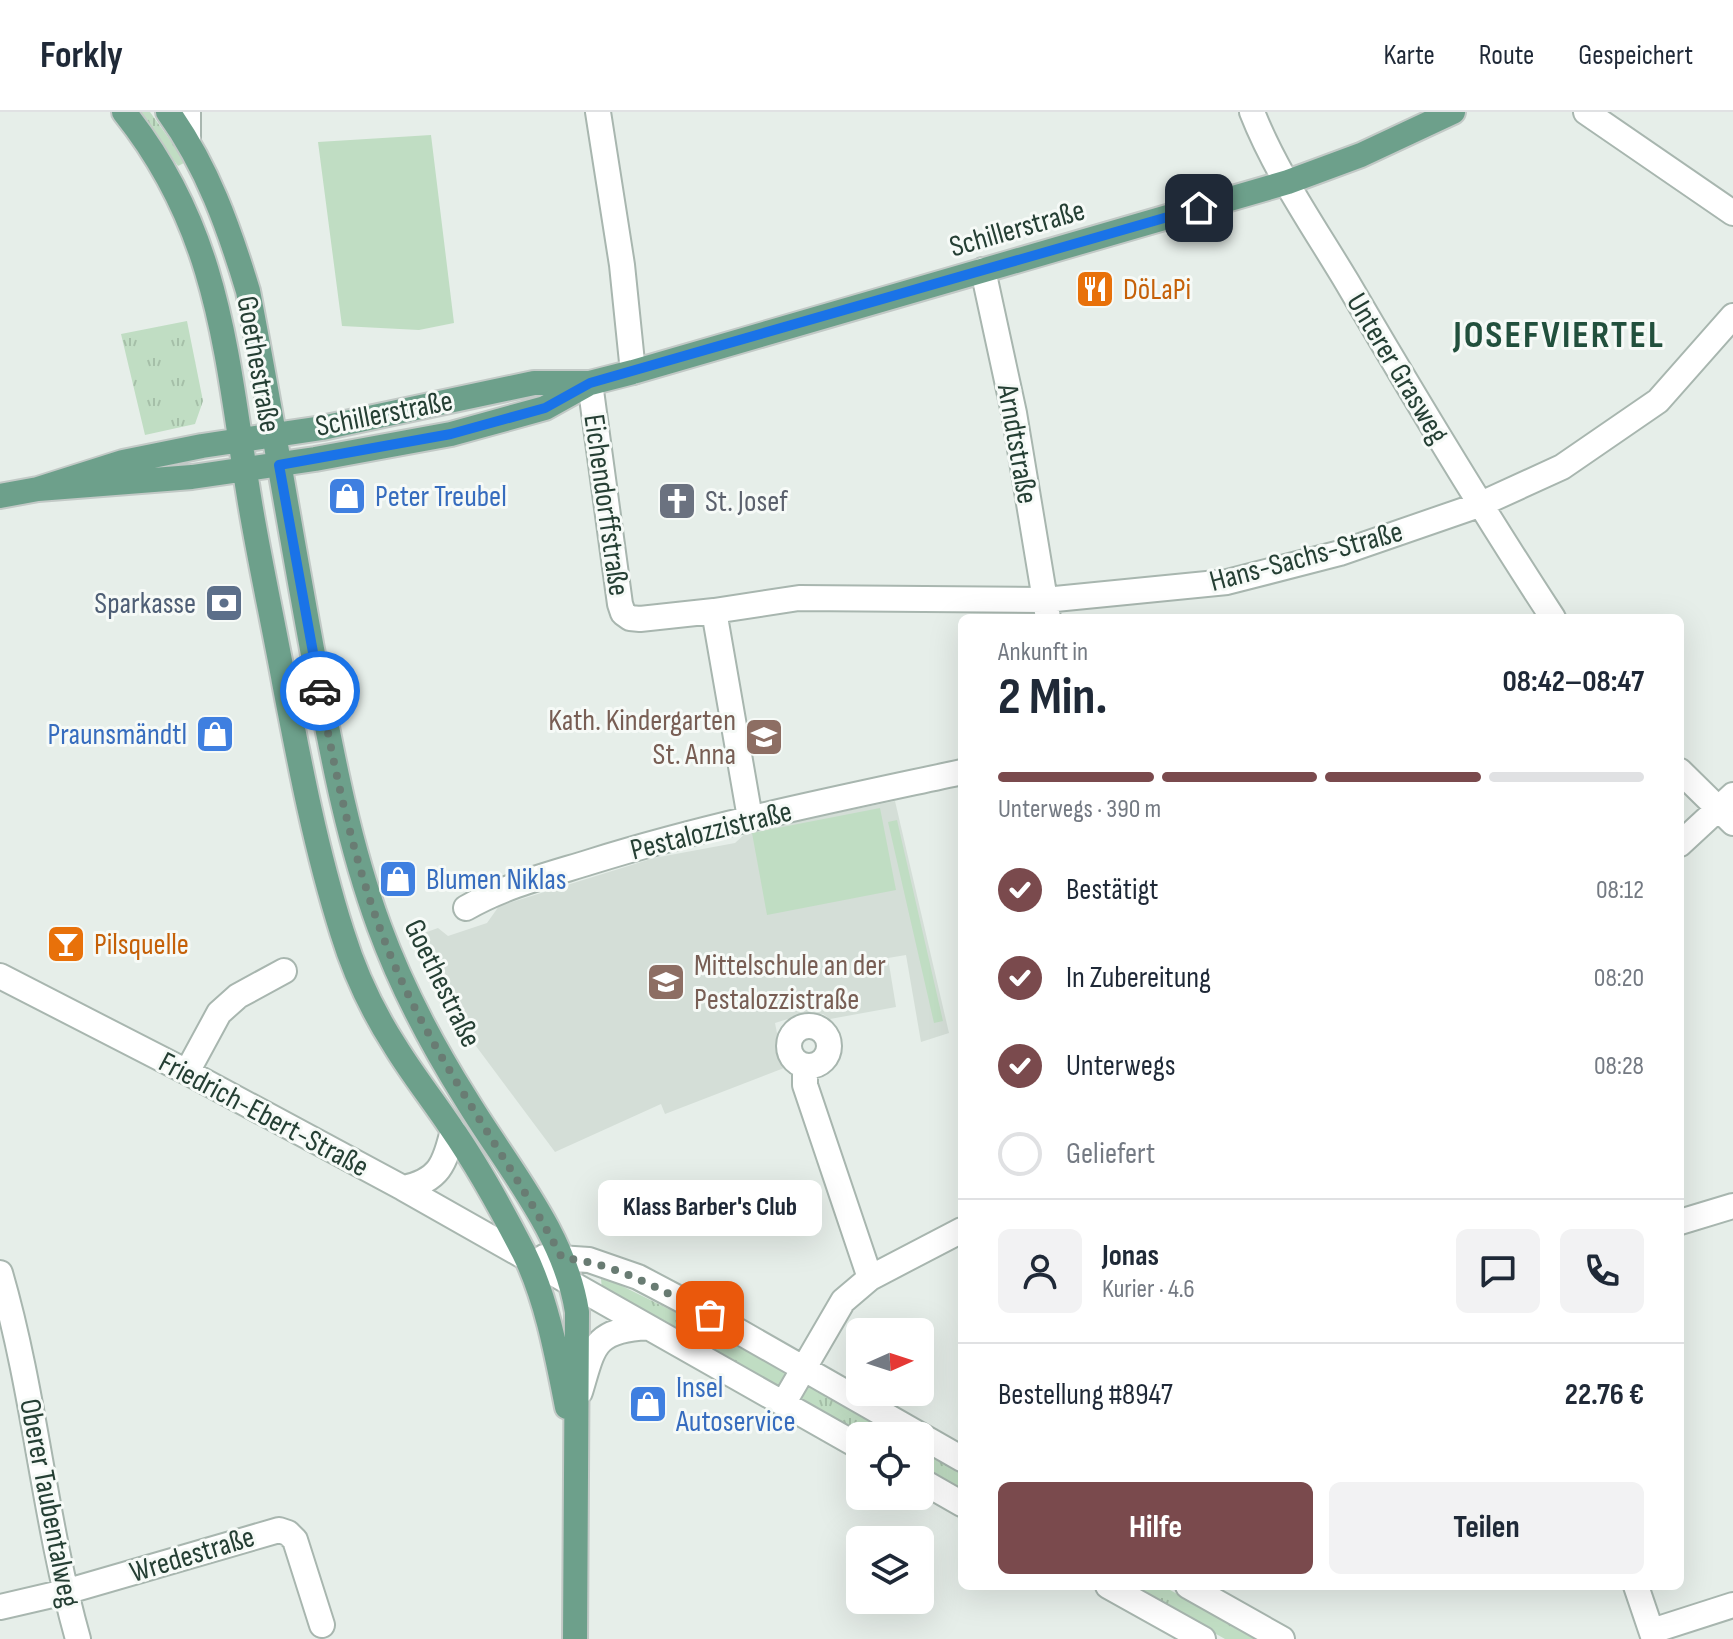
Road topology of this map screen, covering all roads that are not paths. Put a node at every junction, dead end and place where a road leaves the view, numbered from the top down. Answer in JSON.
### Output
{"nodes":[{"id":1,"x":124,"y":112,"type":"edge"},
{"id":2,"x":168,"y":112,"type":"edge"},
{"id":3,"x":188,"y":112,"type":"edge"},
{"id":4,"x":598,"y":112,"type":"edge"},
{"id":5,"x":1252,"y":112,"type":"edge"},
{"id":6,"x":1453,"y":112,"type":"edge"},
{"id":7,"x":1586,"y":112,"type":"edge"},
{"id":8,"x":188,"y":140,"type":"junction"},
{"id":9,"x":1288,"y":182,"type":"junction"},
{"id":10,"x":1733,"y":213,"type":"edge"},
{"id":11,"x":983,"y":270,"type":"junction"},
{"id":12,"x":1733,"y":316,"type":"edge"},
{"id":13,"x":633,"y":372,"type":"junction"},
{"id":14,"x":590,"y":383,"type":"junction"},
{"id":15,"x":274,"y":435,"type":"junction"},
{"id":16,"x":241,"y":439,"type":"junction"},
{"id":17,"x":279,"y":465,"type":"junction"},
{"id":18,"x":245,"y":470,"type":"junction"},
{"id":19,"x":38,"y":489,"type":"junction"},
{"id":20,"x":0,"y":496,"type":"edge"},
{"id":21,"x":1479,"y":505,"type":"junction"},
{"id":22,"x":1046,"y":609,"type":"edge"},
{"id":23,"x":714,"y":611,"type":"junction"},
{"id":24,"x":1550,"y":614,"type":"edge"},
{"id":25,"x":958,"y":773,"type":"edge"},
{"id":26,"x":1684,"y":774,"type":"edge"},
{"id":27,"x":1728,"y":810,"type":"edge"},
{"id":28,"x":750,"y":818,"type":"junction"},
{"id":29,"x":1684,"y":841,"type":"edge"},
{"id":30,"x":466,"y":908,"type":"dead end"},
{"id":31,"x":284,"y":971,"type":"dead end"},
{"id":32,"x":0,"y":976,"type":"edge"},
{"id":33,"x":805,"y":1066,"type":"dead end"},
{"id":34,"x":187,"y":1072,"type":"junction"},
{"id":35,"x":453,"y":1130,"type":"junction"},
{"id":36,"x":403,"y":1188,"type":"junction"},
{"id":37,"x":1733,"y":1206,"type":"edge"},
{"id":38,"x":1684,"y":1221,"type":"edge"},
{"id":39,"x":958,"y":1232,"type":"edge"},
{"id":40,"x":526,"y":1257,"type":"junction"},
{"id":41,"x":562,"y":1258,"type":"junction"},
{"id":42,"x":0,"y":1273,"type":"edge"},
{"id":43,"x":870,"y":1278,"type":"junction"},
{"id":44,"x":573,"y":1286,"type":"junction"},
{"id":45,"x":647,"y":1327,"type":"junction"},
{"id":46,"x":802,"y":1369,"type":"junction"},
{"id":47,"x":578,"y":1398,"type":"junction"},
{"id":48,"x":783,"y":1404,"type":"junction"},
{"id":49,"x":846,"y":1439,"type":"edge"},
{"id":50,"x":576,"y":1448,"type":"junction"},
{"id":51,"x":958,"y":1457,"type":"edge"},
{"id":52,"x":934,"y":1488,"type":"edge"},
{"id":53,"x":958,"y":1502,"type":"edge"},
{"id":54,"x":1115,"y":1590,"type":"edge"},
{"id":55,"x":1195,"y":1590,"type":"edge"},
{"id":56,"x":1637,"y":1590,"type":"edge"},
{"id":57,"x":65,"y":1592,"type":"junction"},
{"id":58,"x":1733,"y":1605,"type":"edge"},
{"id":59,"x":0,"y":1607,"type":"edge"},
{"id":60,"x":322,"y":1625,"type":"dead end"},
{"id":61,"x":1653,"y":1635,"type":"edge"},
{"id":62,"x":78,"y":1639,"type":"edge"},
{"id":63,"x":575,"y":1639,"type":"edge"},
{"id":64,"x":1203,"y":1639,"type":"edge"},
{"id":65,"x":1282,"y":1639,"type":"edge"}],
"edges":[{"from":1,"to":16,"type":"main road","name":"Goethestraße"},
{"from":2,"to":8,"type":"main road","name":"Goethestraße"},
{"from":3,"to":8,"type":"street"},
{"from":4,"to":13,"type":"street","name":"Eichendorffstraße"},
{"from":5,"to":9,"type":"street","name":"Unterer Grasweg"},
{"from":6,"to":9,"type":"main road","name":"Schillerstraße"},
{"from":7,"to":10,"type":"street"},
{"from":8,"to":15,"type":"main road","name":"Goethestraße"},
{"from":9,"to":11,"type":"main road","name":"Schillerstraße"},
{"from":9,"to":21,"type":"street","name":"Unterer Grasweg"},
{"from":11,"to":13,"type":"main road","name":"Schillerstraße"},
{"from":11,"to":22,"type":"street","name":"Arndtstraße"},
{"from":12,"to":21,"type":"street","name":"Hans-Sachs-Straße"},
{"from":13,"to":14,"type":"main road","name":"Schillerstraße"},
{"from":14,"to":15,"type":"main road","name":"Schillerstraße"},
{"from":14,"to":17,"type":"main road","name":"Schillerstraße"},
{"from":14,"to":23,"type":"street","name":"Eichendorffstraße"},
{"from":15,"to":16,"type":"main road","name":"Schillerstraße"},
{"from":15,"to":17,"type":"main road","name":"Goethestraße"},
{"from":16,"to":18,"type":"main road","name":"Goethestraße"},
{"from":16,"to":19,"type":"main road","name":"Schillerstraße"},
{"from":17,"to":18,"type":"main road","name":"Schillerstraße"},
{"from":17,"to":41,"type":"main road","name":"Goethestraße"},
{"from":18,"to":19,"type":"main road","name":"Schillerstraße"},
{"from":18,"to":35,"type":"main road","name":"Goethestraße"},
{"from":19,"to":20,"type":"main road","name":"Schillerstraße"},
{"from":21,"to":22,"type":"street","name":"Hans-Sachs-Straße"},
{"from":21,"to":24,"type":"street","name":"Unterer Grasweg"},
{"from":22,"to":23,"type":"street","name":"Hans-Sachs-Straße"},
{"from":23,"to":28,"type":"street"},
{"from":25,"to":28,"type":"street","name":"Pestalozzistraße"},
{"from":26,"to":27,"type":"street"},
{"from":27,"to":29,"type":"street"},
{"from":28,"to":30,"type":"street","name":"Pestalozzistraße"},
{"from":31,"to":34,"type":"street"},
{"from":32,"to":34,"type":"street","name":"Friedrich-Ebert-Straße"},
{"from":33,"to":43,"type":"street"},
{"from":34,"to":36,"type":"street","name":"Friedrich-Ebert-Straße"},
{"from":35,"to":36,"type":"street"},
{"from":35,"to":40,"type":"main road","name":"Goethestraße"},
{"from":36,"to":40,"type":"street","name":"Friedrich-Ebert-Straße"},
{"from":37,"to":38,"type":"street"},
{"from":39,"to":43,"type":"street"},
{"from":40,"to":41,"type":"street","name":"Friedrich-Ebert-Straße"},
{"from":40,"to":44,"type":"street","name":"Friedrich-Ebert-Straße"},
{"from":40,"to":50,"type":"main road","name":"Goethestraße"},
{"from":41,"to":44,"type":"main road","name":"Goethestraße"},
{"from":41,"to":46,"type":"street","name":"Friedrich-Ebert-Straße"},
{"from":42,"to":57,"type":"street","name":"Oberer Taubentalweg"},
{"from":43,"to":46,"type":"street"},
{"from":44,"to":45,"type":"street","name":"Friedrich-Ebert-Straße"},
{"from":44,"to":47,"type":"main road","name":"Goethestraße"},
{"from":45,"to":47,"type":"street"},
{"from":45,"to":48,"type":"street","name":"Friedrich-Ebert-Straße"},
{"from":46,"to":48,"type":"street"},
{"from":46,"to":51,"type":"street","name":"Friedrich-Ebert-Straße"},
{"from":47,"to":50,"type":"main road","name":"Goethestraße"},
{"from":48,"to":49,"type":"street","name":"Friedrich-Ebert-Straße"},
{"from":50,"to":63,"type":"main road","name":"Goethestraße"},
{"from":52,"to":53,"type":"street"},
{"from":54,"to":64,"type":"street"},
{"from":55,"to":65,"type":"street"},
{"from":56,"to":61,"type":"street"},
{"from":57,"to":59,"type":"street","name":"Wredestraße"},
{"from":57,"to":60,"type":"street","name":"Wredestraße"},
{"from":57,"to":62,"type":"street","name":"Oberer Taubentalweg"},
{"from":58,"to":61,"type":"street"}]}
